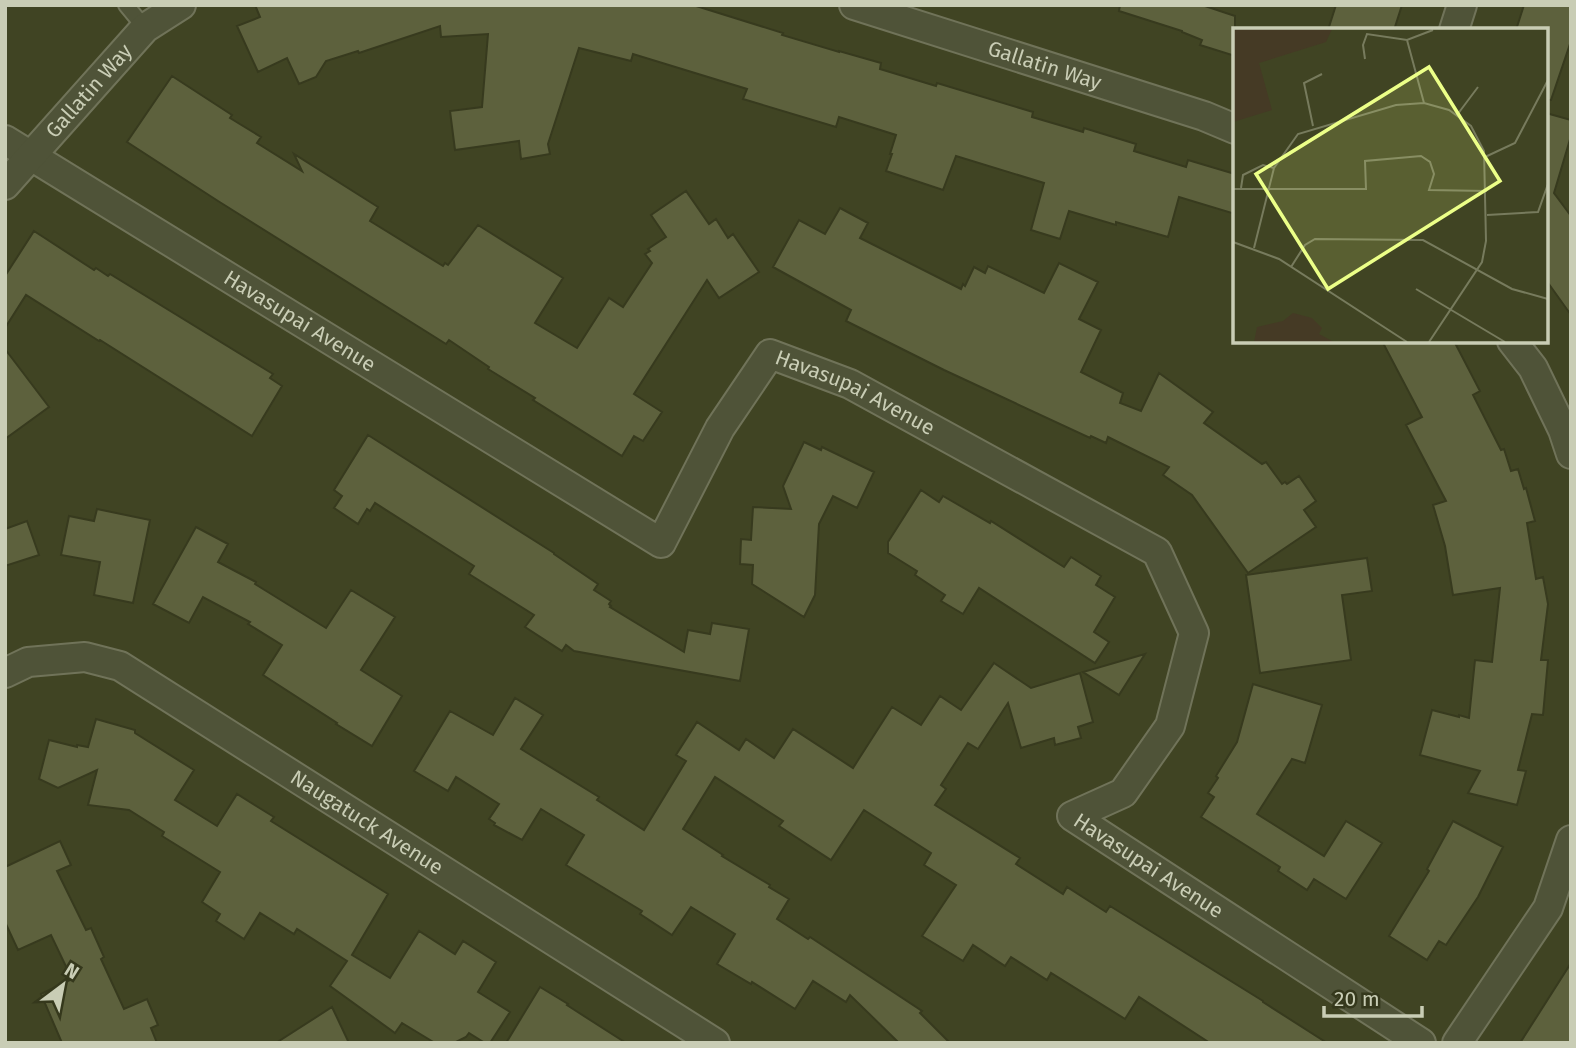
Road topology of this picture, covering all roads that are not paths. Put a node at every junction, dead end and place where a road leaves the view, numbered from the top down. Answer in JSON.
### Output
{"nodes":[{"id":1,"x":125,"y":5,"type":"edge"},
{"id":2,"x":181,"y":5,"type":"edge"},
{"id":3,"x":854,"y":5,"type":"edge"},
{"id":4,"x":1462,"y":5,"type":"edge"},
{"id":5,"x":145,"y":28,"type":"junction"},
{"id":6,"x":1455,"y":28,"type":"edge"},
{"id":7,"x":1233,"y":128,"type":"edge"},
{"id":8,"x":5,"y":140,"type":"edge"},
{"id":9,"x":31,"y":157,"type":"junction"},
{"id":10,"x":5,"y":185,"type":"edge"},
{"id":11,"x":1513,"y":343,"type":"edge"},
{"id":12,"x":1568,"y":437,"type":"edge"},
{"id":13,"x":5,"y":673,"type":"edge"},
{"id":14,"x":1571,"y":840,"type":"edge"},
{"id":15,"x":715,"y":1043,"type":"edge"},
{"id":16,"x":1421,"y":1043,"type":"edge"},
{"id":17,"x":1457,"y":1043,"type":"edge"}],
"edges":[{"from":1,"to":5,"type":"lane"},
{"from":2,"to":5,"type":"street","name":"Gallatin Way"},
{"from":3,"to":7,"type":"street","name":"Gallatin Way"},
{"from":4,"to":6,"type":"street"},
{"from":5,"to":9,"type":"street","name":"Gallatin Way"},
{"from":8,"to":9,"type":"street","name":"Havasupai Avenue"},
{"from":9,"to":10,"type":"street","name":"Gallatin Way"},
{"from":9,"to":16,"type":"street","name":"Havasupai Avenue"},
{"from":11,"to":12,"type":"street"},
{"from":13,"to":15,"type":"street","name":"Naugatuck Avenue"},
{"from":14,"to":17,"type":"street"}]}
